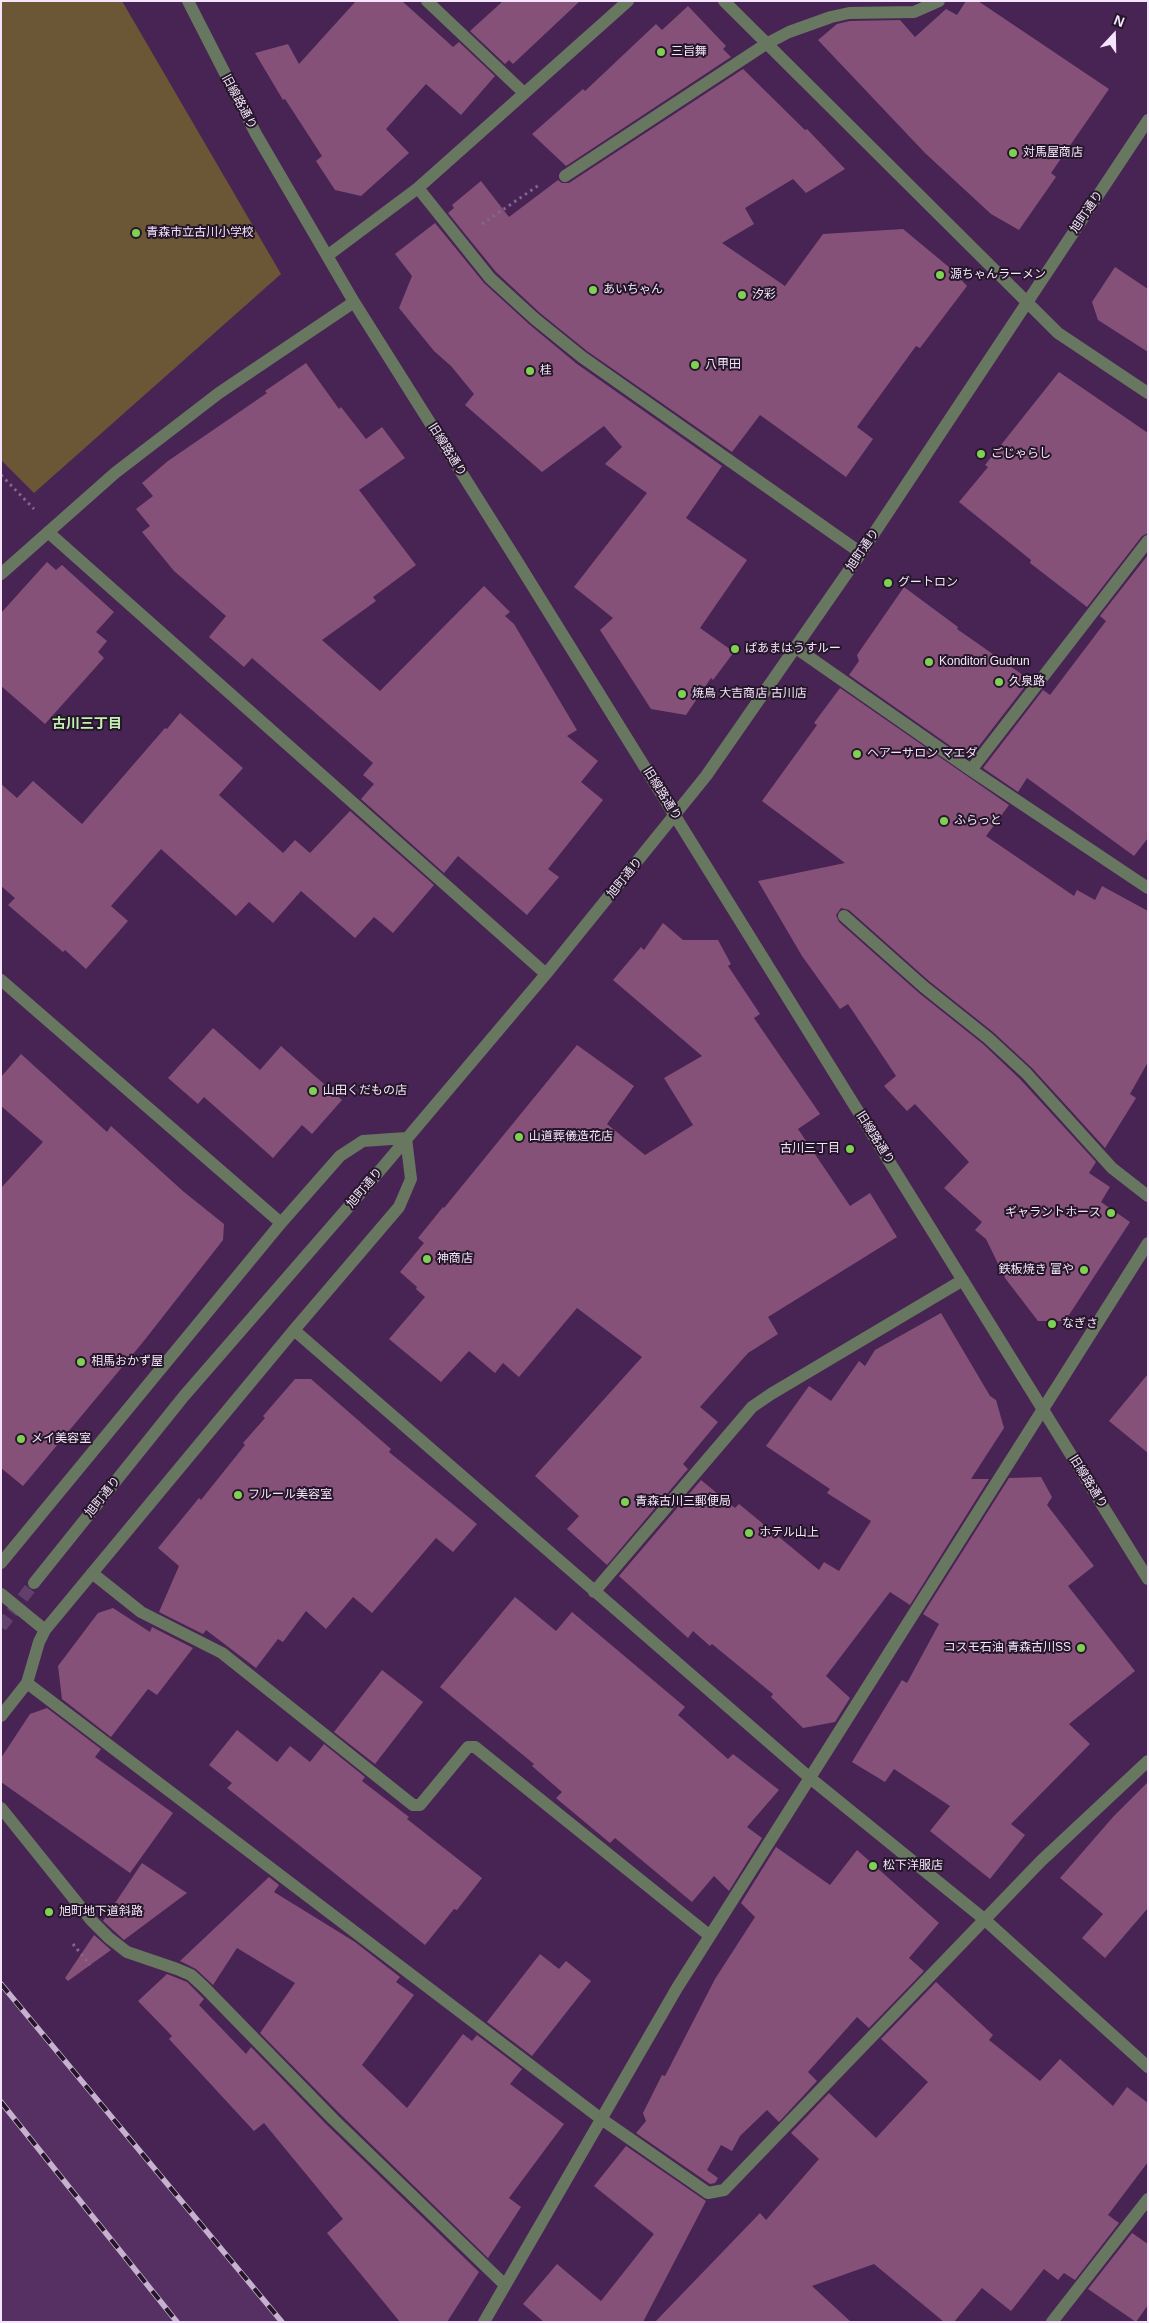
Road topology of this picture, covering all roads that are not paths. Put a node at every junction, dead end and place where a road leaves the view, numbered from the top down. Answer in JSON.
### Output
{"nodes":[{"id":1,"x":188,"y":1,"type":"edge"},
{"id":2,"x":427,"y":1,"type":"edge"},
{"id":3,"x":628,"y":1,"type":"edge"},
{"id":4,"x":724,"y":1,"type":"edge"},
{"id":5,"x":939,"y":1,"type":"edge"},
{"id":6,"x":766,"y":44,"type":"junction"},
{"id":7,"x":524,"y":93,"type":"junction"},
{"id":8,"x":1148,"y":120,"type":"edge"},
{"id":9,"x":565,"y":176,"type":"road end"},
{"id":10,"x":418,"y":188,"type":"junction"},
{"id":11,"x":327,"y":256,"type":"junction"},
{"id":12,"x":354,"y":302,"type":"junction"},
{"id":13,"x":1026,"y":303,"type":"junction"},
{"id":14,"x":1148,"y":393,"type":"edge"},
{"id":15,"x":48,"y":532,"type":"junction"},
{"id":16,"x":1148,"y":542,"type":"edge"},
{"id":17,"x":861,"y":553,"type":"junction"},
{"id":18,"x":1,"y":574,"type":"edge"},
{"id":19,"x":796,"y":648,"type":"junction"},
{"id":20,"x":971,"y":770,"type":"junction"},
{"id":21,"x":675,"y":815,"type":"junction"},
{"id":22,"x":1148,"y":888,"type":"edge"},
{"id":23,"x":844,"y":916,"type":"dead end"},
{"id":24,"x":546,"y":974,"type":"junction"},
{"id":25,"x":1,"y":980,"type":"edge"},
{"id":26,"x":406,"y":1138,"type":"junction"},
{"id":27,"x":1148,"y":1196,"type":"edge"},
{"id":28,"x":281,"y":1222,"type":"junction"},
{"id":29,"x":1148,"y":1243,"type":"edge"},
{"id":30,"x":963,"y":1280,"type":"junction"},
{"id":31,"x":294,"y":1330,"type":"junction"},
{"id":32,"x":1042,"y":1408,"type":"junction"},
{"id":33,"x":1,"y":1563,"type":"edge"},
{"id":34,"x":92,"y":1573,"type":"junction"},
{"id":35,"x":1148,"y":1579,"type":"edge"},
{"id":36,"x":34,"y":1583,"type":"tunnel mouth"},
{"id":37,"x":594,"y":1592,"type":"junction"},
{"id":38,"x":1,"y":1594,"type":"edge"},
{"id":39,"x":45,"y":1630,"type":"junction"},
{"id":40,"x":27,"y":1683,"type":"junction"},
{"id":41,"x":1,"y":1716,"type":"edge"},
{"id":42,"x":1148,"y":1761,"type":"edge"},
{"id":43,"x":810,"y":1778,"type":"junction"},
{"id":44,"x":1,"y":1808,"type":"edge"},
{"id":45,"x":984,"y":1920,"type":"junction"},
{"id":46,"x":710,"y":1936,"type":"junction"},
{"id":47,"x":1148,"y":2067,"type":"edge"},
{"id":48,"x":600,"y":2118,"type":"junction"},
{"id":49,"x":1148,"y":2199,"type":"edge"},
{"id":50,"x":506,"y":2285,"type":"junction"},
{"id":51,"x":486,"y":2321,"type":"edge"},
{"id":52,"x":1052,"y":2322,"type":"edge"}],
"edges":[{"from":1,"to":11,"type":"street","name":"旧線路通り"},
{"from":2,"to":7,"type":"street"},
{"from":3,"to":7,"type":"street"},
{"from":4,"to":6,"type":"street"},
{"from":5,"to":6,"type":"street"},
{"from":6,"to":9,"type":"street"},
{"from":6,"to":13,"type":"street"},
{"from":7,"to":10,"type":"street"},
{"from":8,"to":13,"type":"street","name":"旭町通り"},
{"from":10,"to":11,"type":"street"},
{"from":10,"to":17,"type":"street"},
{"from":11,"to":12,"type":"street","name":"旧線路通り"},
{"from":12,"to":15,"type":"street"},
{"from":12,"to":21,"type":"street","name":"旧線路通り"},
{"from":13,"to":14,"type":"street"},
{"from":13,"to":17,"type":"street","name":"旭町通り"},
{"from":15,"to":18,"type":"street"},
{"from":15,"to":24,"type":"street"},
{"from":16,"to":20,"type":"street"},
{"from":17,"to":19,"type":"street","name":"旭町通り"},
{"from":19,"to":20,"type":"street"},
{"from":19,"to":21,"type":"street","name":"旭町通り"},
{"from":20,"to":22,"type":"street"},
{"from":21,"to":24,"type":"street","name":"旭町通り"},
{"from":21,"to":30,"type":"street","name":"旧線路通り"},
{"from":23,"to":27,"type":"street"},
{"from":24,"to":26,"type":"street","name":"旭町通り"},
{"from":25,"to":28,"type":"street"},
{"from":26,"to":28,"type":"street"},
{"from":26,"to":31,"type":"street"},
{"from":26,"to":36,"type":"street","name":"旭町通り"},
{"from":28,"to":33,"type":"street"},
{"from":29,"to":32,"type":"street"},
{"from":30,"to":32,"type":"street","name":"旧線路通り"},
{"from":30,"to":37,"type":"street"},
{"from":31,"to":34,"type":"street"},
{"from":31,"to":37,"type":"street"},
{"from":32,"to":35,"type":"street","name":"旧線路通り"},
{"from":32,"to":43,"type":"street"},
{"from":34,"to":39,"type":"street"},
{"from":34,"to":46,"type":"street"},
{"from":37,"to":43,"type":"street"},
{"from":38,"to":39,"type":"street"},
{"from":39,"to":40,"type":"street"},
{"from":40,"to":41,"type":"street"},
{"from":40,"to":48,"type":"street"},
{"from":42,"to":45,"type":"street"},
{"from":43,"to":45,"type":"street"},
{"from":43,"to":46,"type":"street"},
{"from":44,"to":50,"type":"street"},
{"from":45,"to":47,"type":"street"},
{"from":45,"to":48,"type":"street"},
{"from":46,"to":48,"type":"street"},
{"from":48,"to":50,"type":"street"},
{"from":49,"to":52,"type":"street"},
{"from":50,"to":51,"type":"street"}]}
